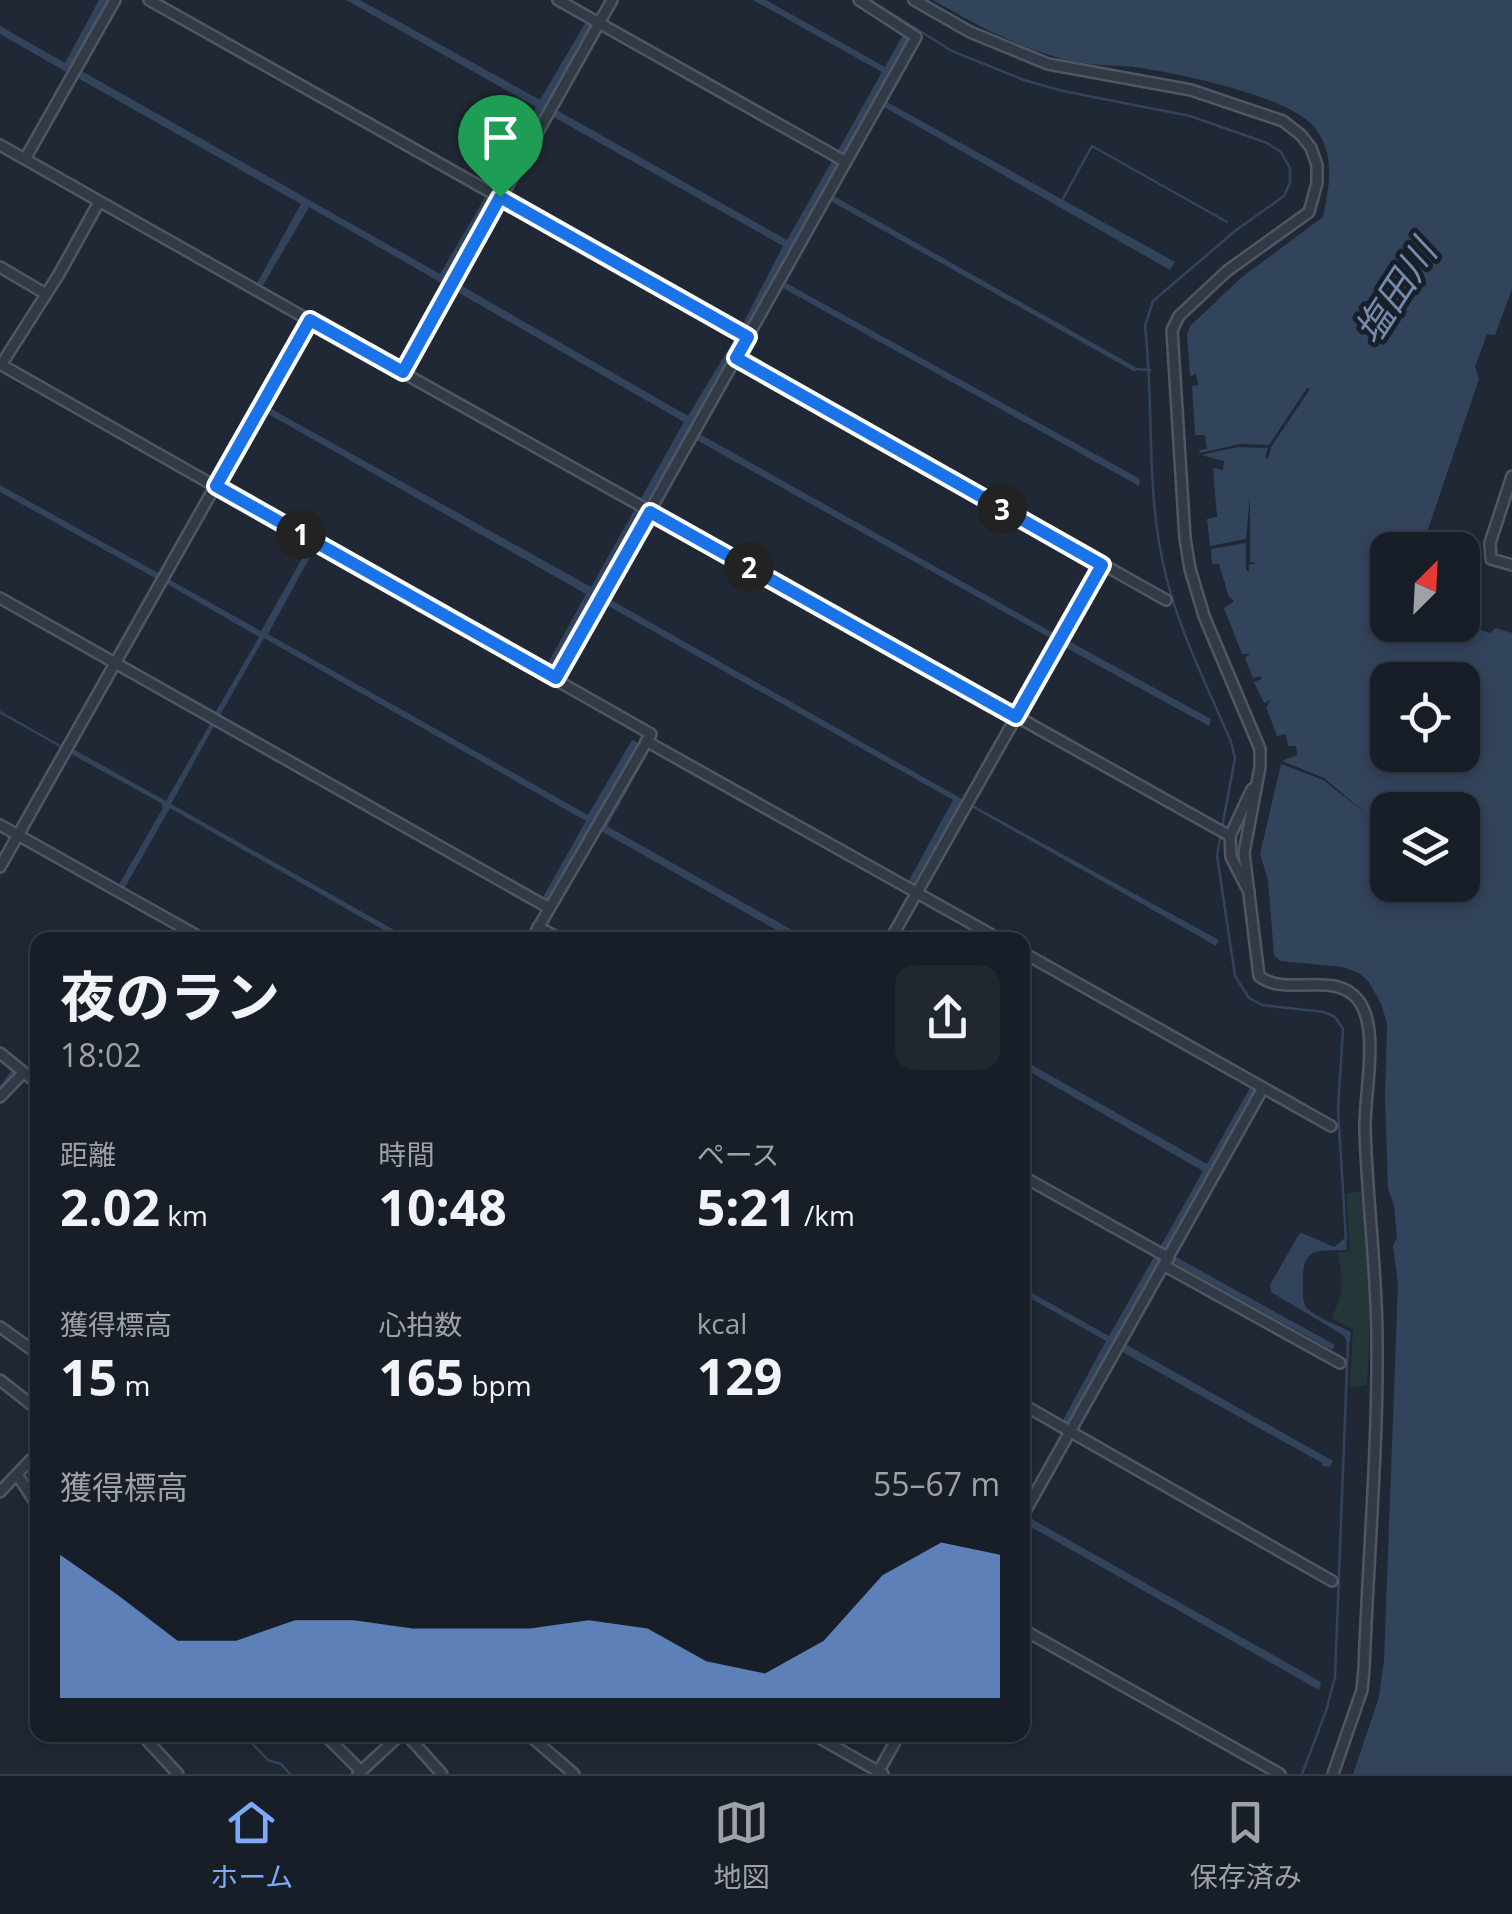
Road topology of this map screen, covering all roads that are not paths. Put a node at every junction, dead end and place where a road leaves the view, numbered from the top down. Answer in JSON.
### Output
{"nodes":[{"id":1,"x":116,"y":0,"type":"edge"},
{"id":2,"x":150,"y":0,"type":"edge"},
{"id":3,"x":558,"y":0,"type":"edge"},
{"id":4,"x":612,"y":0,"type":"edge"},
{"id":5,"x":860,"y":0,"type":"edge"},
{"id":6,"x":914,"y":0,"type":"edge"},
{"id":7,"x":593,"y":20,"type":"junction"},
{"id":8,"x":0,"y":146,"type":"edge"},
{"id":9,"x":25,"y":159,"type":"junction"},
{"id":10,"x":841,"y":159,"type":"junction"},
{"id":11,"x":495,"y":194,"type":"junction"},
{"id":12,"x":100,"y":202,"type":"junction"},
{"id":13,"x":0,"y":267,"type":"edge"},
{"id":14,"x":46,"y":294,"type":"junction"},
{"id":15,"x":310,"y":320,"type":"junction"},
{"id":16,"x":742,"y":334,"type":"junction"},
{"id":17,"x":736,"y":358,"type":"junction"},
{"id":18,"x":0,"y":364,"type":"edge"},
{"id":19,"x":403,"y":372,"type":"junction"},
{"id":20,"x":1512,"y":476,"type":"edge"},
{"id":21,"x":216,"y":486,"type":"junction"},
{"id":22,"x":644,"y":509,"type":"junction"},
{"id":23,"x":1512,"y":564,"type":"edge"},
{"id":24,"x":1102,"y":565,"type":"junction"},
{"id":25,"x":0,"y":598,"type":"edge"},
{"id":26,"x":1166,"y":600,"type":"dead end"},
{"id":27,"x":116,"y":663,"type":"junction"},
{"id":28,"x":556,"y":678,"type":"junction"},
{"id":29,"x":1016,"y":717,"type":"junction"},
{"id":30,"x":646,"y":741,"type":"junction"},
{"id":31,"x":1255,"y":788,"type":"junction"},
{"id":32,"x":0,"y":824,"type":"edge"},
{"id":33,"x":1224,"y":833,"type":"junction"},
{"id":34,"x":18,"y":835,"type":"junction"},
{"id":35,"x":0,"y":867,"type":"edge"},
{"id":36,"x":910,"y":889,"type":"junction"},
{"id":37,"x":1250,"y":894,"type":"junction"},
{"id":38,"x":549,"y":908,"type":"junction"},
{"id":39,"x":538,"y":927,"type":"junction"},
{"id":40,"x":191,"y":932,"type":"edge"},
{"id":41,"x":535,"y":932,"type":"edge"},
{"id":42,"x":547,"y":932,"type":"edge"},
{"id":43,"x":893,"y":932,"type":"edge"},
{"id":44,"x":987,"y":932,"type":"edge"},
{"id":45,"x":1030,"y":957,"type":"edge"},
{"id":46,"x":0,"y":1053,"type":"edge"},
{"id":47,"x":24,"y":1072,"type":"junction"},
{"id":48,"x":30,"y":1077,"type":"edge"},
{"id":49,"x":1263,"y":1088,"type":"junction"},
{"id":50,"x":0,"y":1097,"type":"edge"},
{"id":51,"x":1331,"y":1126,"type":"dead end"},
{"id":52,"x":1030,"y":1180,"type":"edge"},
{"id":53,"x":1166,"y":1256,"type":"junction"},
{"id":54,"x":0,"y":1327,"type":"edge"},
{"id":55,"x":30,"y":1348,"type":"edge"},
{"id":56,"x":1340,"y":1363,"type":"dead end"},
{"id":57,"x":0,"y":1380,"type":"edge"},
{"id":58,"x":30,"y":1404,"type":"edge"},
{"id":59,"x":1030,"y":1409,"type":"edge"},
{"id":60,"x":1071,"y":1432,"type":"junction"},
{"id":61,"x":30,"y":1462,"type":"edge"},
{"id":62,"x":18,"y":1476,"type":"junction"},
{"id":63,"x":0,"y":1492,"type":"edge"},
{"id":64,"x":30,"y":1495,"type":"edge"},
{"id":65,"x":1030,"y":1503,"type":"edge"},
{"id":66,"x":1332,"y":1581,"type":"dead end"},
{"id":67,"x":1030,"y":1633,"type":"edge"},
{"id":68,"x":148,"y":1742,"type":"edge"},
{"id":69,"x":332,"y":1742,"type":"edge"},
{"id":70,"x":396,"y":1742,"type":"edge"},
{"id":71,"x":411,"y":1742,"type":"edge"},
{"id":72,"x":537,"y":1742,"type":"edge"},
{"id":73,"x":826,"y":1742,"type":"edge"},
{"id":74,"x":896,"y":1742,"type":"edge"},
{"id":75,"x":360,"y":1773,"type":"edge"},
{"id":76,"x":880,"y":1773,"type":"edge"},
{"id":77,"x":178,"y":1774,"type":"edge"},
{"id":78,"x":442,"y":1774,"type":"edge"},
{"id":79,"x":574,"y":1774,"type":"edge"},
{"id":80,"x":1280,"y":1774,"type":"edge"},
{"id":81,"x":1333,"y":1774,"type":"edge"}],
"edges":[{"from":1,"to":9,"type":"street"},
{"from":2,"to":11,"type":"street"},
{"from":3,"to":7,"type":"street"},
{"from":4,"to":7,"type":"street"},
{"from":5,"to":10,"type":"street"},
{"from":6,"to":31,"type":"street"},
{"from":7,"to":10,"type":"street"},
{"from":7,"to":11,"type":"street"},
{"from":8,"to":9,"type":"street"},
{"from":9,"to":12,"type":"street"},
{"from":10,"to":16,"type":"street"},
{"from":11,"to":16,"type":"street"},
{"from":11,"to":19,"type":"street"},
{"from":12,"to":14,"type":"street"},
{"from":12,"to":15,"type":"street"},
{"from":13,"to":14,"type":"street"},
{"from":14,"to":18,"type":"street"},
{"from":15,"to":19,"type":"street"},
{"from":15,"to":21,"type":"street"},
{"from":16,"to":17,"type":"street"},
{"from":17,"to":22,"type":"street"},
{"from":17,"to":24,"type":"street"},
{"from":18,"to":21,"type":"street"},
{"from":19,"to":22,"type":"street"},
{"from":20,"to":23,"type":"street"},
{"from":21,"to":27,"type":"street"},
{"from":21,"to":28,"type":"street"},
{"from":22,"to":28,"type":"street"},
{"from":22,"to":29,"type":"street"},
{"from":24,"to":26,"type":"street"},
{"from":24,"to":29,"type":"street"},
{"from":25,"to":27,"type":"street"},
{"from":27,"to":34,"type":"street"},
{"from":27,"to":38,"type":"street"},
{"from":28,"to":30,"type":"street"},
{"from":29,"to":33,"type":"street"},
{"from":29,"to":36,"type":"street"},
{"from":30,"to":36,"type":"street"},
{"from":30,"to":38,"type":"street"},
{"from":31,"to":33,"type":"street"},
{"from":31,"to":37,"type":"street"},
{"from":32,"to":34,"type":"street"},
{"from":33,"to":37,"type":"street"},
{"from":34,"to":35,"type":"street"},
{"from":34,"to":40,"type":"street"},
{"from":36,"to":43,"type":"street"},
{"from":36,"to":44,"type":"street"},
{"from":37,"to":81,"type":"street"},
{"from":38,"to":39,"type":"street"},
{"from":39,"to":41,"type":"street"},
{"from":39,"to":42,"type":"street"},
{"from":45,"to":49,"type":"street"},
{"from":46,"to":47,"type":"street"},
{"from":47,"to":48,"type":"street"},
{"from":47,"to":50,"type":"street"},
{"from":49,"to":51,"type":"street"},
{"from":49,"to":53,"type":"street"},
{"from":52,"to":53,"type":"street"},
{"from":53,"to":56,"type":"street"},
{"from":53,"to":60,"type":"street"},
{"from":54,"to":55,"type":"street"},
{"from":57,"to":58,"type":"street"},
{"from":59,"to":60,"type":"street"},
{"from":60,"to":65,"type":"street"},
{"from":60,"to":66,"type":"street"},
{"from":61,"to":62,"type":"street"},
{"from":62,"to":63,"type":"street"},
{"from":62,"to":64,"type":"street"},
{"from":67,"to":80,"type":"street"},
{"from":68,"to":77,"type":"street"},
{"from":69,"to":75,"type":"street"},
{"from":70,"to":75,"type":"street"},
{"from":71,"to":78,"type":"street"},
{"from":72,"to":79,"type":"street"},
{"from":73,"to":76,"type":"street"},
{"from":74,"to":76,"type":"street"}]}
